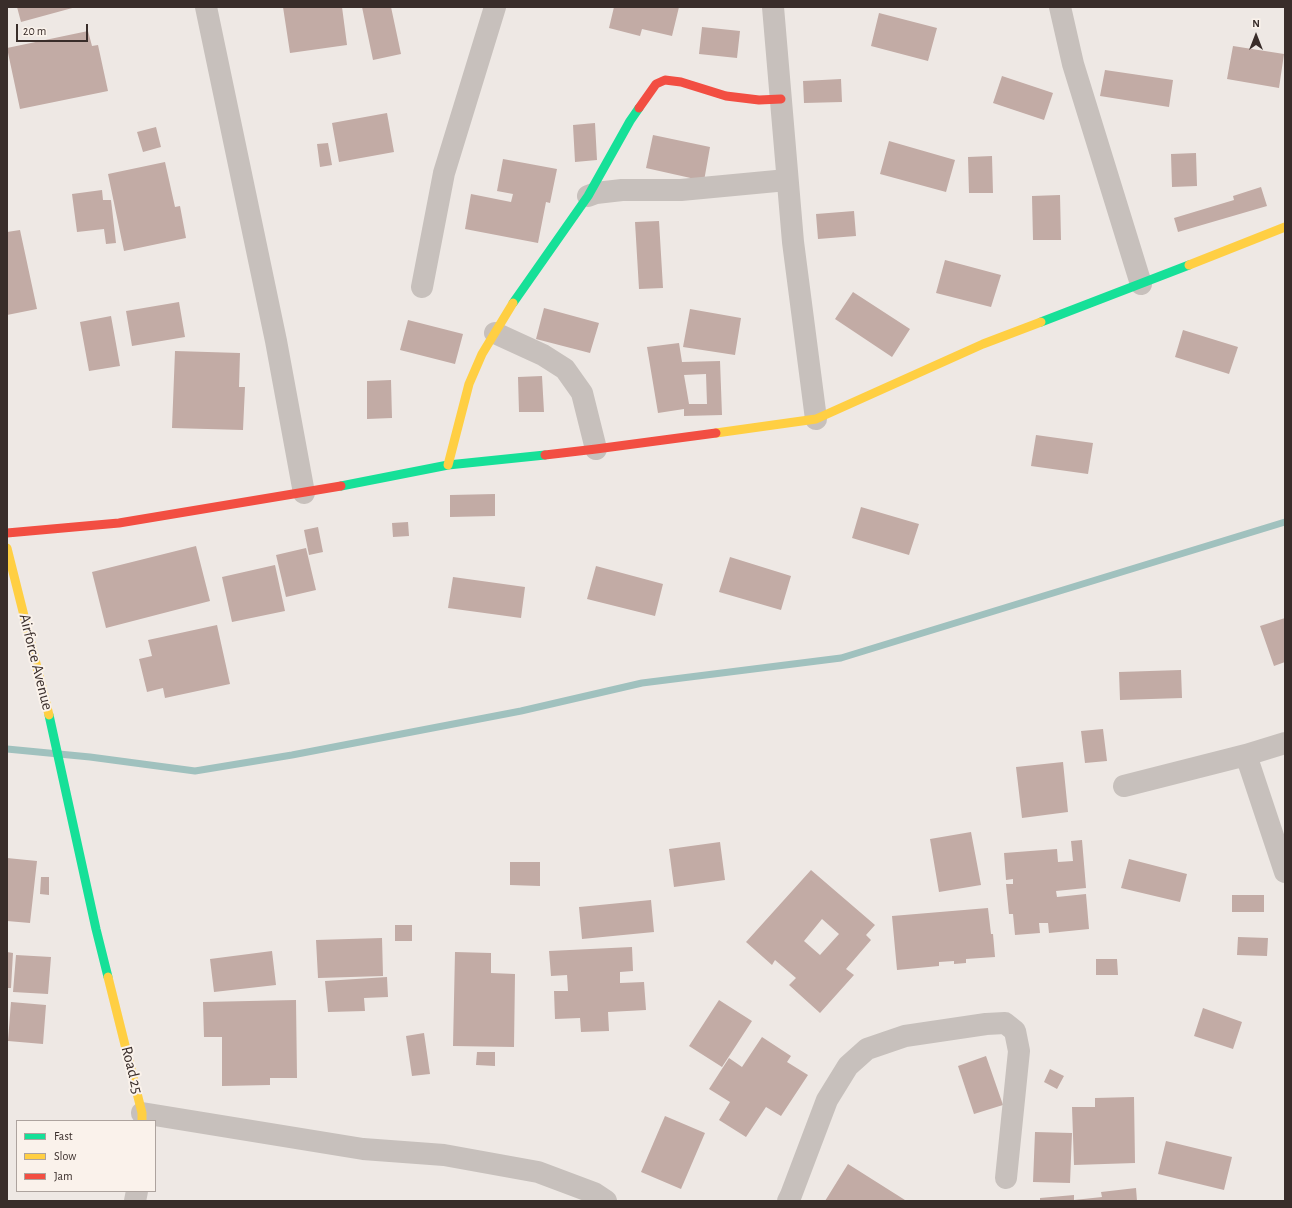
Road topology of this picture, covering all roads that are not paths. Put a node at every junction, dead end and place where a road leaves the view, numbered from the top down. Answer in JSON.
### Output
{"nodes":[{"id":1,"x":206,"y":7,"type":"edge"},
{"id":2,"x":495,"y":7,"type":"edge"},
{"id":3,"x":773,"y":7,"type":"edge"},
{"id":4,"x":1060,"y":7,"type":"edge"},
{"id":5,"x":781,"y":100,"type":"junction"},
{"id":6,"x":787,"y":180,"type":"junction"},
{"id":7,"x":588,"y":196,"type":"junction"},
{"id":8,"x":1285,"y":227,"type":"edge"},
{"id":9,"x":1141,"y":284,"type":"junction"},
{"id":10,"x":422,"y":287,"type":"dead end"},
{"id":11,"x":495,"y":333,"type":"junction"},
{"id":12,"x":816,"y":419,"type":"junction"},
{"id":13,"x":596,"y":449,"type":"junction"},
{"id":14,"x":448,"y":465,"type":"junction"},
{"id":15,"x":304,"y":493,"type":"junction"},
{"id":16,"x":7,"y":533,"type":"edge"},
{"id":17,"x":7,"y":548,"type":"edge"},
{"id":18,"x":1285,"y":742,"type":"edge"},
{"id":19,"x":1246,"y":755,"type":"junction"},
{"id":20,"x":1124,"y":786,"type":"dead end"},
{"id":21,"x":1285,"y":872,"type":"edge"},
{"id":22,"x":119,"y":1019,"type":"joint"},
{"id":23,"x":142,"y":1117,"type":"edge"},
{"id":24,"x":1006,"y":1178,"type":"dead end"},
{"id":25,"x":606,"y":1201,"type":"edge"},
{"id":26,"x":788,"y":1201,"type":"edge"}],
"edges":[{"from":1,"to":15,"type":"street"},
{"from":2,"to":10,"type":"street"},
{"from":3,"to":5,"type":"street"},
{"from":4,"to":9,"type":"street"},
{"from":5,"to":6,"type":"street"},
{"from":5,"to":7,"type":"street"},
{"from":6,"to":7,"type":"street"},
{"from":6,"to":12,"type":"street"},
{"from":7,"to":11,"type":"street"},
{"from":8,"to":9,"type":"street"},
{"from":9,"to":12,"type":"street"},
{"from":11,"to":13,"type":"street"},
{"from":11,"to":14,"type":"street"},
{"from":12,"to":13,"type":"street"},
{"from":13,"to":14,"type":"street"},
{"from":14,"to":15,"type":"street"},
{"from":15,"to":16,"type":"street"},
{"from":17,"to":22,"type":"street","name":"Airforce Avenue"},
{"from":18,"to":19,"type":"street"},
{"from":19,"to":20,"type":"street"},
{"from":19,"to":21,"type":"street"},
{"from":22,"to":23,"type":"street","name":"Road 25"},
{"from":23,"to":25,"type":"street"},
{"from":24,"to":26,"type":"street"}]}
